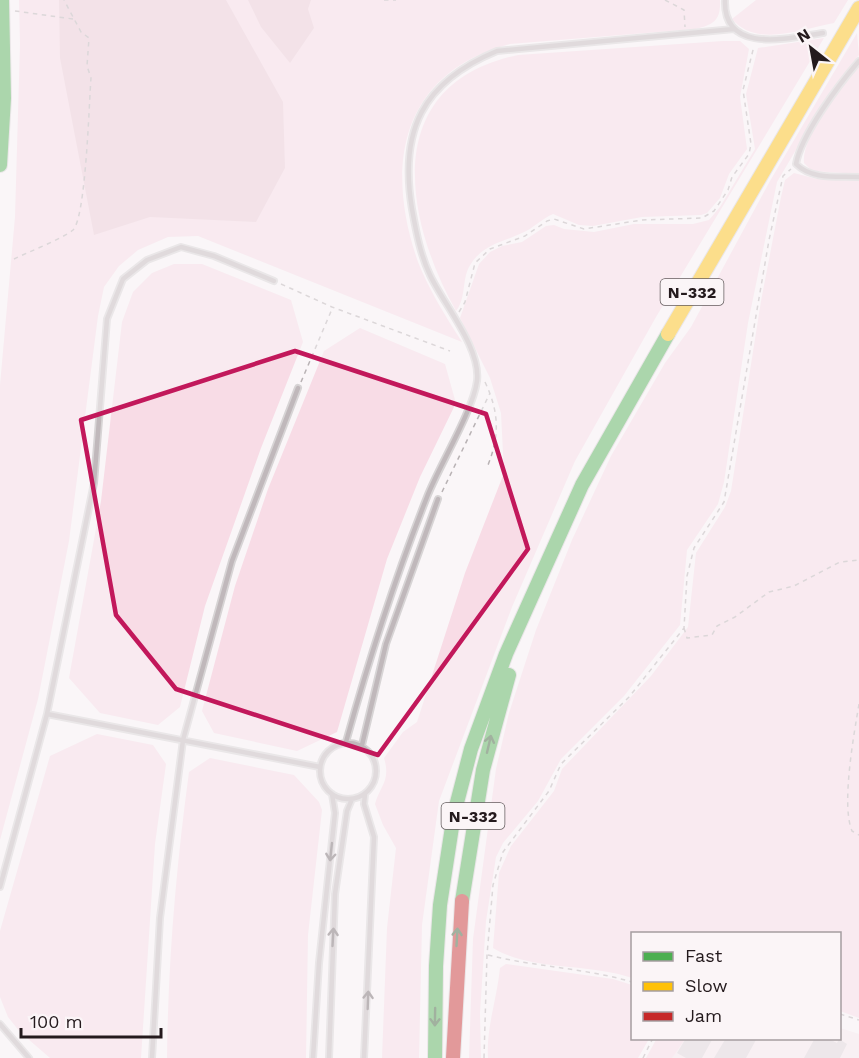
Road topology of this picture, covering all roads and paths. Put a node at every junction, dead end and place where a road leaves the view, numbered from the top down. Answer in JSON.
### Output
{"nodes":[{"id":1,"x":2,"y":0,"type":"edge"},
{"id":2,"x":64,"y":0,"type":"edge"},
{"id":3,"x":384,"y":0,"type":"edge"},
{"id":4,"x":396,"y":0,"type":"edge"},
{"id":5,"x":665,"y":0,"type":"edge"},
{"id":6,"x":725,"y":0,"type":"edge"},
{"id":7,"x":390,"y":1,"type":"edge"},
{"id":8,"x":859,"y":8,"type":"edge"},
{"id":9,"x":13,"y":11,"type":"dead end"},
{"id":10,"x":74,"y":19,"type":"junction"},
{"id":11,"x":734,"y":29,"type":"junction"},
{"id":12,"x":823,"y":33,"type":"dead end"},
{"id":13,"x":686,"y":34,"type":"junction"},
{"id":14,"x":756,"y":39,"type":"junction"},
{"id":15,"x":859,"y":61,"type":"edge"},
{"id":16,"x":795,"y":164,"type":"junction"},
{"id":17,"x":0,"y":165,"type":"edge"},
{"id":18,"x":859,"y":177,"type":"edge"},
{"id":19,"x":14,"y":259,"type":"dead end"},
{"id":20,"x":274,"y":281,"type":"joint"},
{"id":21,"x":333,"y":307,"type":"junction"},
{"id":22,"x":455,"y":321,"type":"junction"},
{"id":23,"x":450,"y":351,"type":"dead end"},
{"id":24,"x":477,"y":365,"type":"junction"},
{"id":25,"x":298,"y":388,"type":"joint"},
{"id":26,"x":490,"y":393,"type":"junction"},
{"id":27,"x":488,"y":465,"type":"dead end"},
{"id":28,"x":438,"y":499,"type":"joint"},
{"id":29,"x":859,"y":560,"type":"edge"},
{"id":30,"x":537,"y":582,"type":"junction"},
{"id":31,"x":684,"y":628,"type":"junction"},
{"id":32,"x":859,"y":704,"type":"edge"},
{"id":33,"x":47,"y":714,"type":"junction"},
{"id":34,"x":183,"y":740,"type":"junction"},
{"id":35,"x":346,"y":742,"type":"junction"},
{"id":36,"x":362,"y":746,"type":"junction"},
{"id":37,"x":320,"y":767,"type":"junction"},
{"id":38,"x":332,"y":794,"type":"junction"},
{"id":39,"x":364,"y":794,"type":"junction"},
{"id":40,"x":352,"y":799,"type":"junction"},
{"id":41,"x":859,"y":835,"type":"edge"},
{"id":42,"x":0,"y":887,"type":"edge"},
{"id":43,"x":487,"y":955,"type":"junction"},
{"id":44,"x":457,"y":969,"type":"junction"},
{"id":45,"x":631,"y":981,"type":"edge"},
{"id":46,"x":841,"y":1014,"type":"edge"},
{"id":47,"x":859,"y":1020,"type":"edge"},
{"id":48,"x":0,"y":1024,"type":"edge"},
{"id":49,"x":651,"y":1040,"type":"edge"},
{"id":50,"x":29,"y":1058,"type":"edge"},
{"id":51,"x":152,"y":1058,"type":"edge"},
{"id":52,"x":313,"y":1058,"type":"edge"},
{"id":53,"x":329,"y":1058,"type":"edge"},
{"id":54,"x":364,"y":1058,"type":"edge"},
{"id":55,"x":435,"y":1058,"type":"edge"},
{"id":56,"x":453,"y":1058,"type":"edge"},
{"id":57,"x":462,"y":1058,"type":"edge"},
{"id":58,"x":484,"y":1058,"type":"edge"},
{"id":59,"x":643,"y":1058,"type":"edge"}],
"edges":[{"from":1,"to":17,"type":"highway"},
{"from":2,"to":10,"type":"path"},
{"from":3,"to":7,"type":"path"},
{"from":4,"to":7,"type":"path"},
{"from":5,"to":13,"type":"path"},
{"from":6,"to":11,"type":"lane"},
{"from":8,"to":30,"type":"highway","number":"N-332"},
{"from":9,"to":10,"type":"path"},
{"from":10,"to":19,"type":"path"},
{"from":11,"to":13,"type":"lane"},
{"from":11,"to":14,"type":"lane"},
{"from":12,"to":14,"type":"lane"},
{"from":13,"to":22,"type":"lane"},
{"from":14,"to":22,"type":"path"},
{"from":15,"to":16,"type":"lane"},
{"from":16,"to":18,"type":"lane"},
{"from":16,"to":31,"type":"path"},
{"from":20,"to":21,"type":"path"},
{"from":20,"to":33,"type":"lane"},
{"from":21,"to":23,"type":"path"},
{"from":21,"to":25,"type":"path"},
{"from":22,"to":24,"type":"lane"},
{"from":24,"to":26,"type":"path"},
{"from":24,"to":35,"type":"lane"},
{"from":25,"to":34,"type":"lane"},
{"from":26,"to":27,"type":"path"},
{"from":26,"to":28,"type":"path"},
{"from":28,"to":36,"type":"lane"},
{"from":29,"to":31,"type":"path"},
{"from":44,"to":30,"type":"highway","number":"N-332","one_way":true},
{"from":30,"to":55,"type":"highway","number":"N-332","one_way":true},
{"from":31,"to":43,"type":"path"},
{"from":32,"to":41,"type":"path"},
{"from":33,"to":34,"type":"lane"},
{"from":33,"to":42,"type":"lane"},
{"from":34,"to":37,"type":"lane"},
{"from":34,"to":51,"type":"lane"},
{"from":35,"to":36,"type":"lane"},
{"from":35,"to":37,"type":"lane"},
{"from":36,"to":39,"type":"lane"},
{"from":37,"to":38,"type":"lane"},
{"from":38,"to":40,"type":"lane"},
{"from":38,"to":52,"type":"lane","one_way":true},
{"from":39,"to":40,"type":"lane"},
{"from":54,"to":39,"type":"lane","one_way":true},
{"from":53,"to":40,"type":"lane","one_way":true},
{"from":43,"to":45,"type":"path"},
{"from":43,"to":58,"type":"path"},
{"from":44,"to":56,"type":"highway","number":"N-332"},
{"from":44,"to":57,"type":"highway"},
{"from":46,"to":47,"type":"path"},
{"from":48,"to":50,"type":"lane"},
{"from":49,"to":59,"type":"path"}]}
